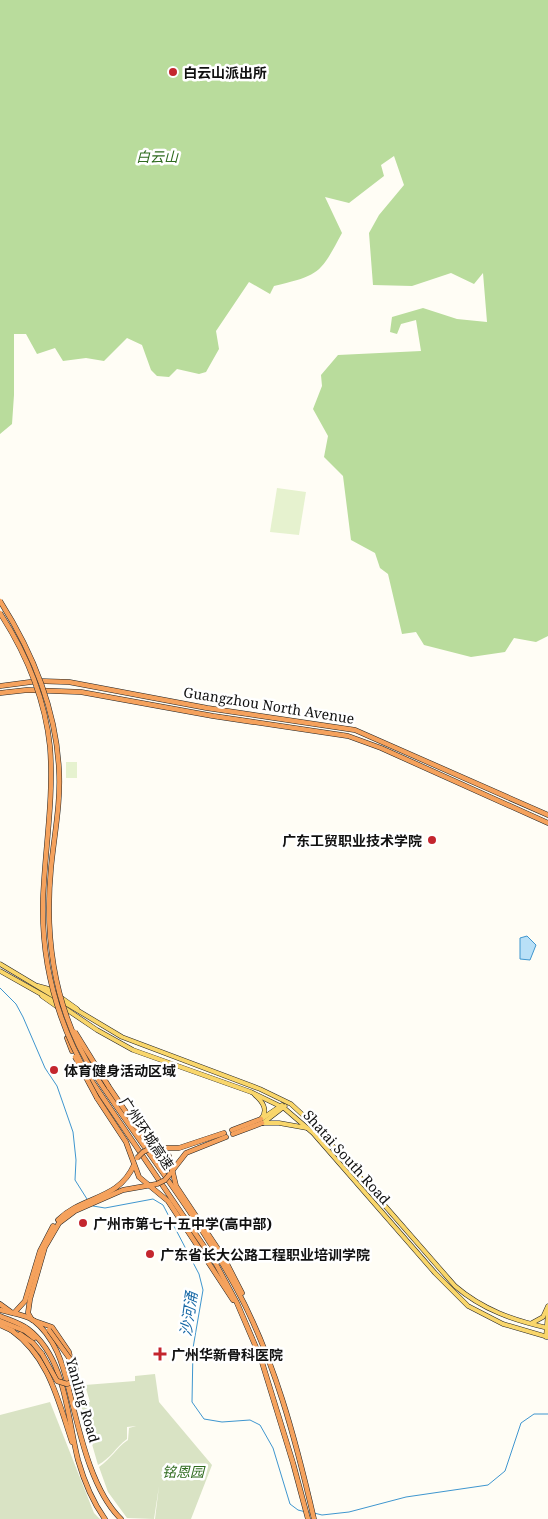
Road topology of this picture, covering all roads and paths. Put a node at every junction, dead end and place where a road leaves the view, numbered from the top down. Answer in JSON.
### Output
{"nodes":[{"id":1,"x":0,"y":601,"type":"edge"},
{"id":2,"x":0,"y":613,"type":"edge"},
{"id":3,"x":0,"y":686,"type":"edge"},
{"id":4,"x":0,"y":693,"type":"edge"},
{"id":5,"x":548,"y":815,"type":"edge"},
{"id":6,"x":548,"y":823,"type":"edge"},
{"id":7,"x":0,"y":964,"type":"edge"},
{"id":8,"x":0,"y":972,"type":"edge"},
{"id":9,"x":61,"y":1001,"type":"junction"},
{"id":10,"x":59,"y":1013,"type":"junction"},
{"id":11,"x":251,"y":1092,"type":"junction"},
{"id":12,"x":270,"y":1093,"type":"junction"},
{"id":13,"x":268,"y":1099,"type":"junction"},
{"id":14,"x":286,"y":1101,"type":"junction"},
{"id":15,"x":282,"y":1107,"type":"junction"},
{"id":16,"x":261,"y":1121,"type":"junction"},
{"id":17,"x":307,"y":1128,"type":"junction"},
{"id":18,"x":233,"y":1132,"type":"dead end"},
{"id":19,"x":153,"y":1146,"type":"junction"},
{"id":20,"x":173,"y":1149,"type":"junction"},
{"id":21,"x":162,"y":1150,"type":"junction"},
{"id":22,"x":131,"y":1153,"type":"junction"},
{"id":23,"x":135,"y":1167,"type":"junction"},
{"id":24,"x":172,"y":1173,"type":"junction"},
{"id":25,"x":128,"y":1178,"type":"junction"},
{"id":26,"x":143,"y":1181,"type":"junction"},
{"id":27,"x":157,"y":1184,"type":"junction"},
{"id":28,"x":135,"y":1186,"type":"junction"},
{"id":29,"x":149,"y":1186,"type":"junction"},
{"id":30,"x":158,"y":1191,"type":"junction"},
{"id":31,"x":36,"y":1268,"type":"junction"},
{"id":32,"x":0,"y":1304,"type":"edge"},
{"id":33,"x":548,"y":1307,"type":"edge"},
{"id":34,"x":0,"y":1310,"type":"edge"},
{"id":35,"x":12,"y":1313,"type":"junction"},
{"id":36,"x":0,"y":1316,"type":"edge"},
{"id":37,"x":32,"y":1320,"type":"junction"},
{"id":38,"x":0,"y":1321,"type":"edge"},
{"id":39,"x":527,"y":1323,"type":"junction"},
{"id":40,"x":0,"y":1325,"type":"edge"},
{"id":41,"x":45,"y":1325,"type":"junction"},
{"id":42,"x":547,"y":1329,"type":"edge"},
{"id":43,"x":11,"y":1330,"type":"junction"},
{"id":44,"x":250,"y":1330,"type":"junction"},
{"id":45,"x":257,"y":1331,"type":"junction"},
{"id":46,"x":547,"y":1337,"type":"edge"},
{"id":47,"x":41,"y":1344,"type":"junction"},
{"id":48,"x":69,"y":1388,"type":"junction"},
{"id":49,"x":78,"y":1457,"type":"junction"},
{"id":50,"x":105,"y":1519,"type":"edge"},
{"id":51,"x":121,"y":1519,"type":"edge"},
{"id":52,"x":308,"y":1519,"type":"edge"},
{"id":53,"x":314,"y":1519,"type":"edge"}],
"edges":[{"from":1,"to":9,"type":"highway","name":"广州环城高速","bridge":true},
{"from":2,"to":10,"type":"highway","name":"广州环城高速","bridge":true},
{"from":3,"to":5,"type":"highway","name":"Guangzhou North Avenue"},
{"from":4,"to":6,"type":"highway","name":"Guangzhou North Avenue"},
{"from":7,"to":12,"type":"main road","name":"Shatai South Road"},
{"from":8,"to":11,"type":"main road","name":"Shatai South Road"},
{"from":9,"to":19,"type":"highway","bridge":true},
{"from":9,"to":45,"type":"highway","name":"广州环城高速","bridge":true},
{"from":10,"to":22,"type":"highway","bridge":true},
{"from":10,"to":44,"type":"highway","name":"广州环城高速","bridge":true},
{"from":11,"to":13,"type":"main road","name":"Shatai South Road"},
{"from":11,"to":16,"type":"main road"},
{"from":12,"to":13,"type":"main road"},
{"from":12,"to":14,"type":"main road","name":"Shatai South Road"},
{"from":13,"to":15,"type":"main road","name":"Shatai South Road"},
{"from":14,"to":15,"type":"main road"},
{"from":14,"to":39,"type":"main road","name":"Shatai South Road"},
{"from":15,"to":16,"type":"main road"},
{"from":15,"to":17,"type":"main road","name":"Shatai South Road"},
{"from":16,"to":17,"type":"main road"},
{"from":16,"to":18,"type":"highway"},
{"from":17,"to":46,"type":"main road","name":"Shatai South Road"},
{"from":19,"to":20,"type":"highway"},
{"from":19,"to":21,"type":"highway"},
{"from":19,"to":23,"type":"highway","bridge":true},
{"from":20,"to":21,"type":"highway"},
{"from":20,"to":24,"type":"highway"},
{"from":21,"to":24,"type":"highway"},
{"from":22,"to":23,"type":"highway"},
{"from":22,"to":25,"type":"highway"},
{"from":23,"to":25,"type":"highway"},
{"from":23,"to":26,"type":"highway"},
{"from":24,"to":27,"type":"highway","bridge":true},
{"from":24,"to":45,"type":"highway"},
{"from":25,"to":31,"type":"highway"},
{"from":26,"to":27,"type":"highway"},
{"from":26,"to":29,"type":"highway"},
{"from":27,"to":29,"type":"highway"},
{"from":28,"to":29,"type":"highway"},
{"from":28,"to":30,"type":"highway"},
{"from":28,"to":31,"type":"highway"},
{"from":29,"to":30,"type":"highway"},
{"from":30,"to":44,"type":"highway"},
{"from":31,"to":35,"type":"highway"},
{"from":31,"to":37,"type":"highway"},
{"from":32,"to":35,"type":"highway"},
{"from":33,"to":39,"type":"main road"},
{"from":33,"to":42,"type":"main road"},
{"from":34,"to":35,"type":"highway"},
{"from":35,"to":37,"type":"highway"},
{"from":36,"to":47,"type":"highway","name":"Yanling Road"},
{"from":37,"to":41,"type":"highway"},
{"from":37,"to":48,"type":"highway","name":"Yanling Road"},
{"from":38,"to":47,"type":"highway"},
{"from":39,"to":42,"type":"main road","name":"Shatai South Road"},
{"from":40,"to":43,"type":"highway"},
{"from":41,"to":43,"type":"highway","bridge":true},
{"from":41,"to":48,"type":"highway"},
{"from":42,"to":46,"type":"main road"},
{"from":43,"to":49,"type":"highway"},
{"from":44,"to":52,"type":"highway","name":"广州环城高速"},
{"from":45,"to":53,"type":"highway","name":"广州环城高速"},
{"from":47,"to":49,"type":"highway","name":"Yanling Road"},
{"from":48,"to":51,"type":"highway","name":"Yanling Road"},
{"from":49,"to":50,"type":"highway","name":"Yanling Road"}]}
